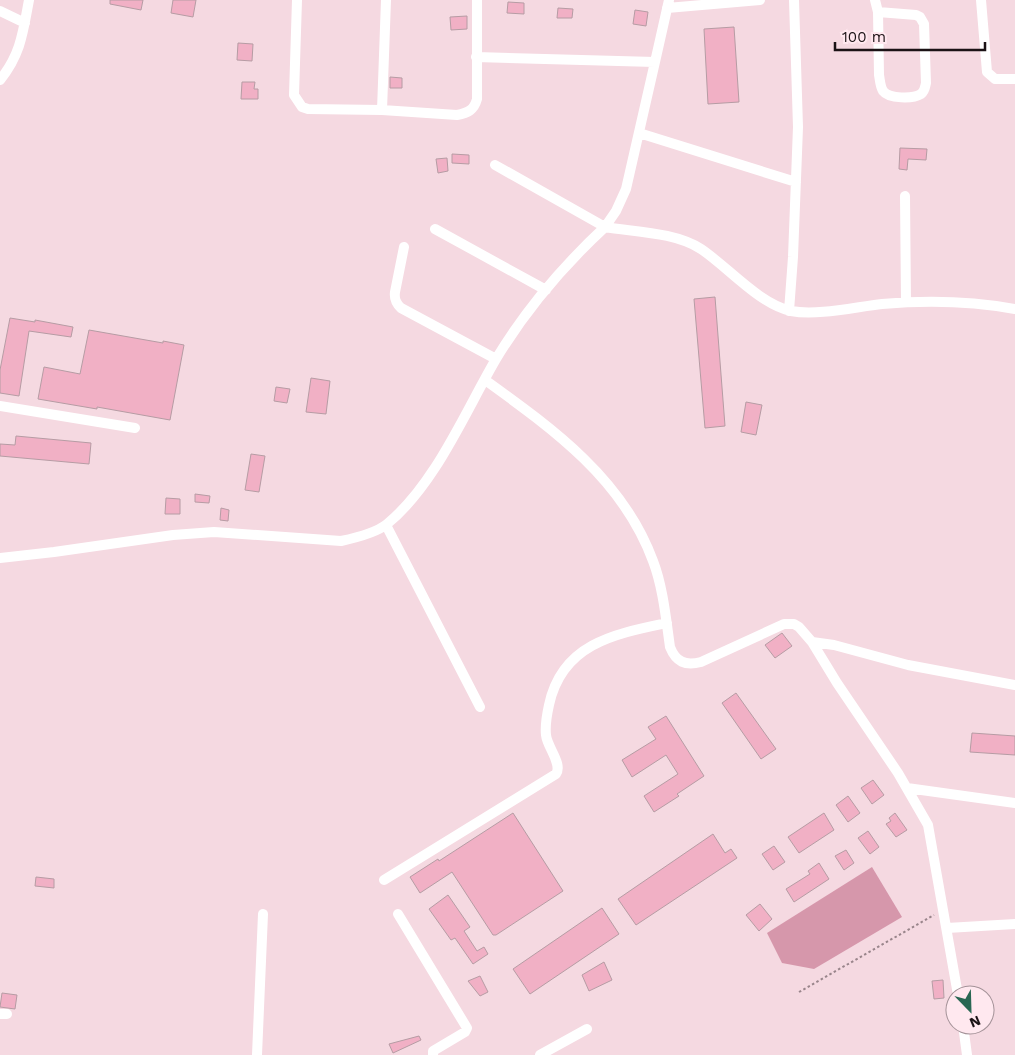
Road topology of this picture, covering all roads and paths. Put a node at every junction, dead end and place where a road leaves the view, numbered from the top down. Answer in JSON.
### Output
{"nodes":[{"id":1,"x":28,"y":0,"type":"edge"},
{"id":2,"x":297,"y":0,"type":"edge"},
{"id":3,"x":386,"y":0,"type":"edge"},
{"id":4,"x":477,"y":0,"type":"edge"},
{"id":5,"x":760,"y":0,"type":"edge"},
{"id":6,"x":794,"y":0,"type":"edge"},
{"id":7,"x":875,"y":0,"type":"edge"},
{"id":8,"x":981,"y":0,"type":"edge"},
{"id":9,"x":668,"y":4,"type":"edge"},
{"id":10,"x":0,"y":12,"type":"edge"},
{"id":11,"x":878,"y":12,"type":"junction"},
{"id":12,"x":25,"y":23,"type":"junction"},
{"id":13,"x":476,"y":57,"type":"junction"},
{"id":14,"x":655,"y":62,"type":"junction"},
{"id":15,"x":0,"y":80,"type":"edge"},
{"id":16,"x":1015,"y":80,"type":"edge"},
{"id":17,"x":382,"y":110,"type":"junction"},
{"id":18,"x":639,"y":133,"type":"junction"},
{"id":19,"x":495,"y":165,"type":"dead end"},
{"id":20,"x":796,"y":182,"type":"junction"},
{"id":21,"x":905,"y":196,"type":"dead end"},
{"id":22,"x":604,"y":227,"type":"junction"},
{"id":23,"x":436,"y":229,"type":"dead end"},
{"id":24,"x":404,"y":247,"type":"dead end"},
{"id":25,"x":546,"y":290,"type":"junction"},
{"id":26,"x":906,"y":302,"type":"junction"},
{"id":27,"x":1015,"y":309,"type":"edge"},
{"id":28,"x":789,"y":311,"type":"junction"},
{"id":29,"x":496,"y":359,"type":"junction"},
{"id":30,"x":485,"y":380,"type":"junction"},
{"id":31,"x":0,"y":406,"type":"edge"},
{"id":32,"x":135,"y":428,"type":"dead end"},
{"id":33,"x":386,"y":525,"type":"junction"},
{"id":34,"x":0,"y":558,"type":"edge"},
{"id":35,"x":666,"y":623,"type":"junction"},
{"id":36,"x":812,"y":642,"type":"junction"},
{"id":37,"x":1015,"y":685,"type":"edge"},
{"id":38,"x":480,"y":707,"type":"dead end"},
{"id":39,"x":907,"y":788,"type":"junction"},
{"id":40,"x":1015,"y":803,"type":"edge"},
{"id":41,"x":384,"y":880,"type":"dead end"},
{"id":42,"x":943,"y":910,"type":"junction"},
{"id":43,"x":263,"y":914,"type":"dead end"},
{"id":44,"x":398,"y":914,"type":"dead end"},
{"id":45,"x":1015,"y":924,"type":"edge"},
{"id":46,"x":946,"y":928,"type":"junction"},
{"id":47,"x":956,"y":985,"type":"edge"},
{"id":48,"x":799,"y":992,"type":"dead end"},
{"id":49,"x":586,"y":1028,"type":"dead end"},
{"id":50,"x":964,"y":1035,"type":"edge"},
{"id":51,"x":257,"y":1055,"type":"edge"},
{"id":52,"x":433,"y":1055,"type":"edge"},
{"id":53,"x":540,"y":1055,"type":"edge"},
{"id":54,"x":967,"y":1055,"type":"edge"}],
"edges":[{"from":1,"to":12,"type":"street"},
{"from":2,"to":17,"type":"street"},
{"from":3,"to":17,"type":"street"},
{"from":4,"to":13,"type":"street"},
{"from":5,"to":9,"type":"street"},
{"from":6,"to":20,"type":"street"},
{"from":7,"to":11,"type":"street"},
{"from":8,"to":16,"type":"street"},
{"from":9,"to":14,"type":"street"},
{"from":10,"to":12,"type":"street"},
{"from":11,"to":11,"type":"street"},
{"from":12,"to":15,"type":"street"},
{"from":13,"to":14,"type":"street"},
{"from":13,"to":17,"type":"street"},
{"from":14,"to":18,"type":"street"},
{"from":18,"to":20,"type":"street"},
{"from":18,"to":22,"type":"street"},
{"from":19,"to":22,"type":"street"},
{"from":20,"to":28,"type":"street"},
{"from":21,"to":26,"type":"street"},
{"from":22,"to":25,"type":"street"},
{"from":22,"to":28,"type":"street"},
{"from":23,"to":25,"type":"street"},
{"from":24,"to":29,"type":"street"},
{"from":25,"to":29,"type":"street"},
{"from":26,"to":27,"type":"street"},
{"from":26,"to":28,"type":"street"},
{"from":29,"to":30,"type":"street"},
{"from":30,"to":33,"type":"street"},
{"from":30,"to":35,"type":"street"},
{"from":31,"to":32,"type":"street"},
{"from":33,"to":34,"type":"street"},
{"from":33,"to":38,"type":"street"},
{"from":35,"to":36,"type":"street"},
{"from":35,"to":41,"type":"street"},
{"from":36,"to":37,"type":"street"},
{"from":36,"to":39,"type":"street"},
{"from":39,"to":40,"type":"street"},
{"from":39,"to":42,"type":"street"},
{"from":42,"to":46,"type":"street"},
{"from":42,"to":48,"type":"path"},
{"from":43,"to":51,"type":"street"},
{"from":44,"to":52,"type":"street"},
{"from":45,"to":46,"type":"street"},
{"from":46,"to":47,"type":"street"},
{"from":49,"to":53,"type":"street"},
{"from":50,"to":54,"type":"street"}]}
